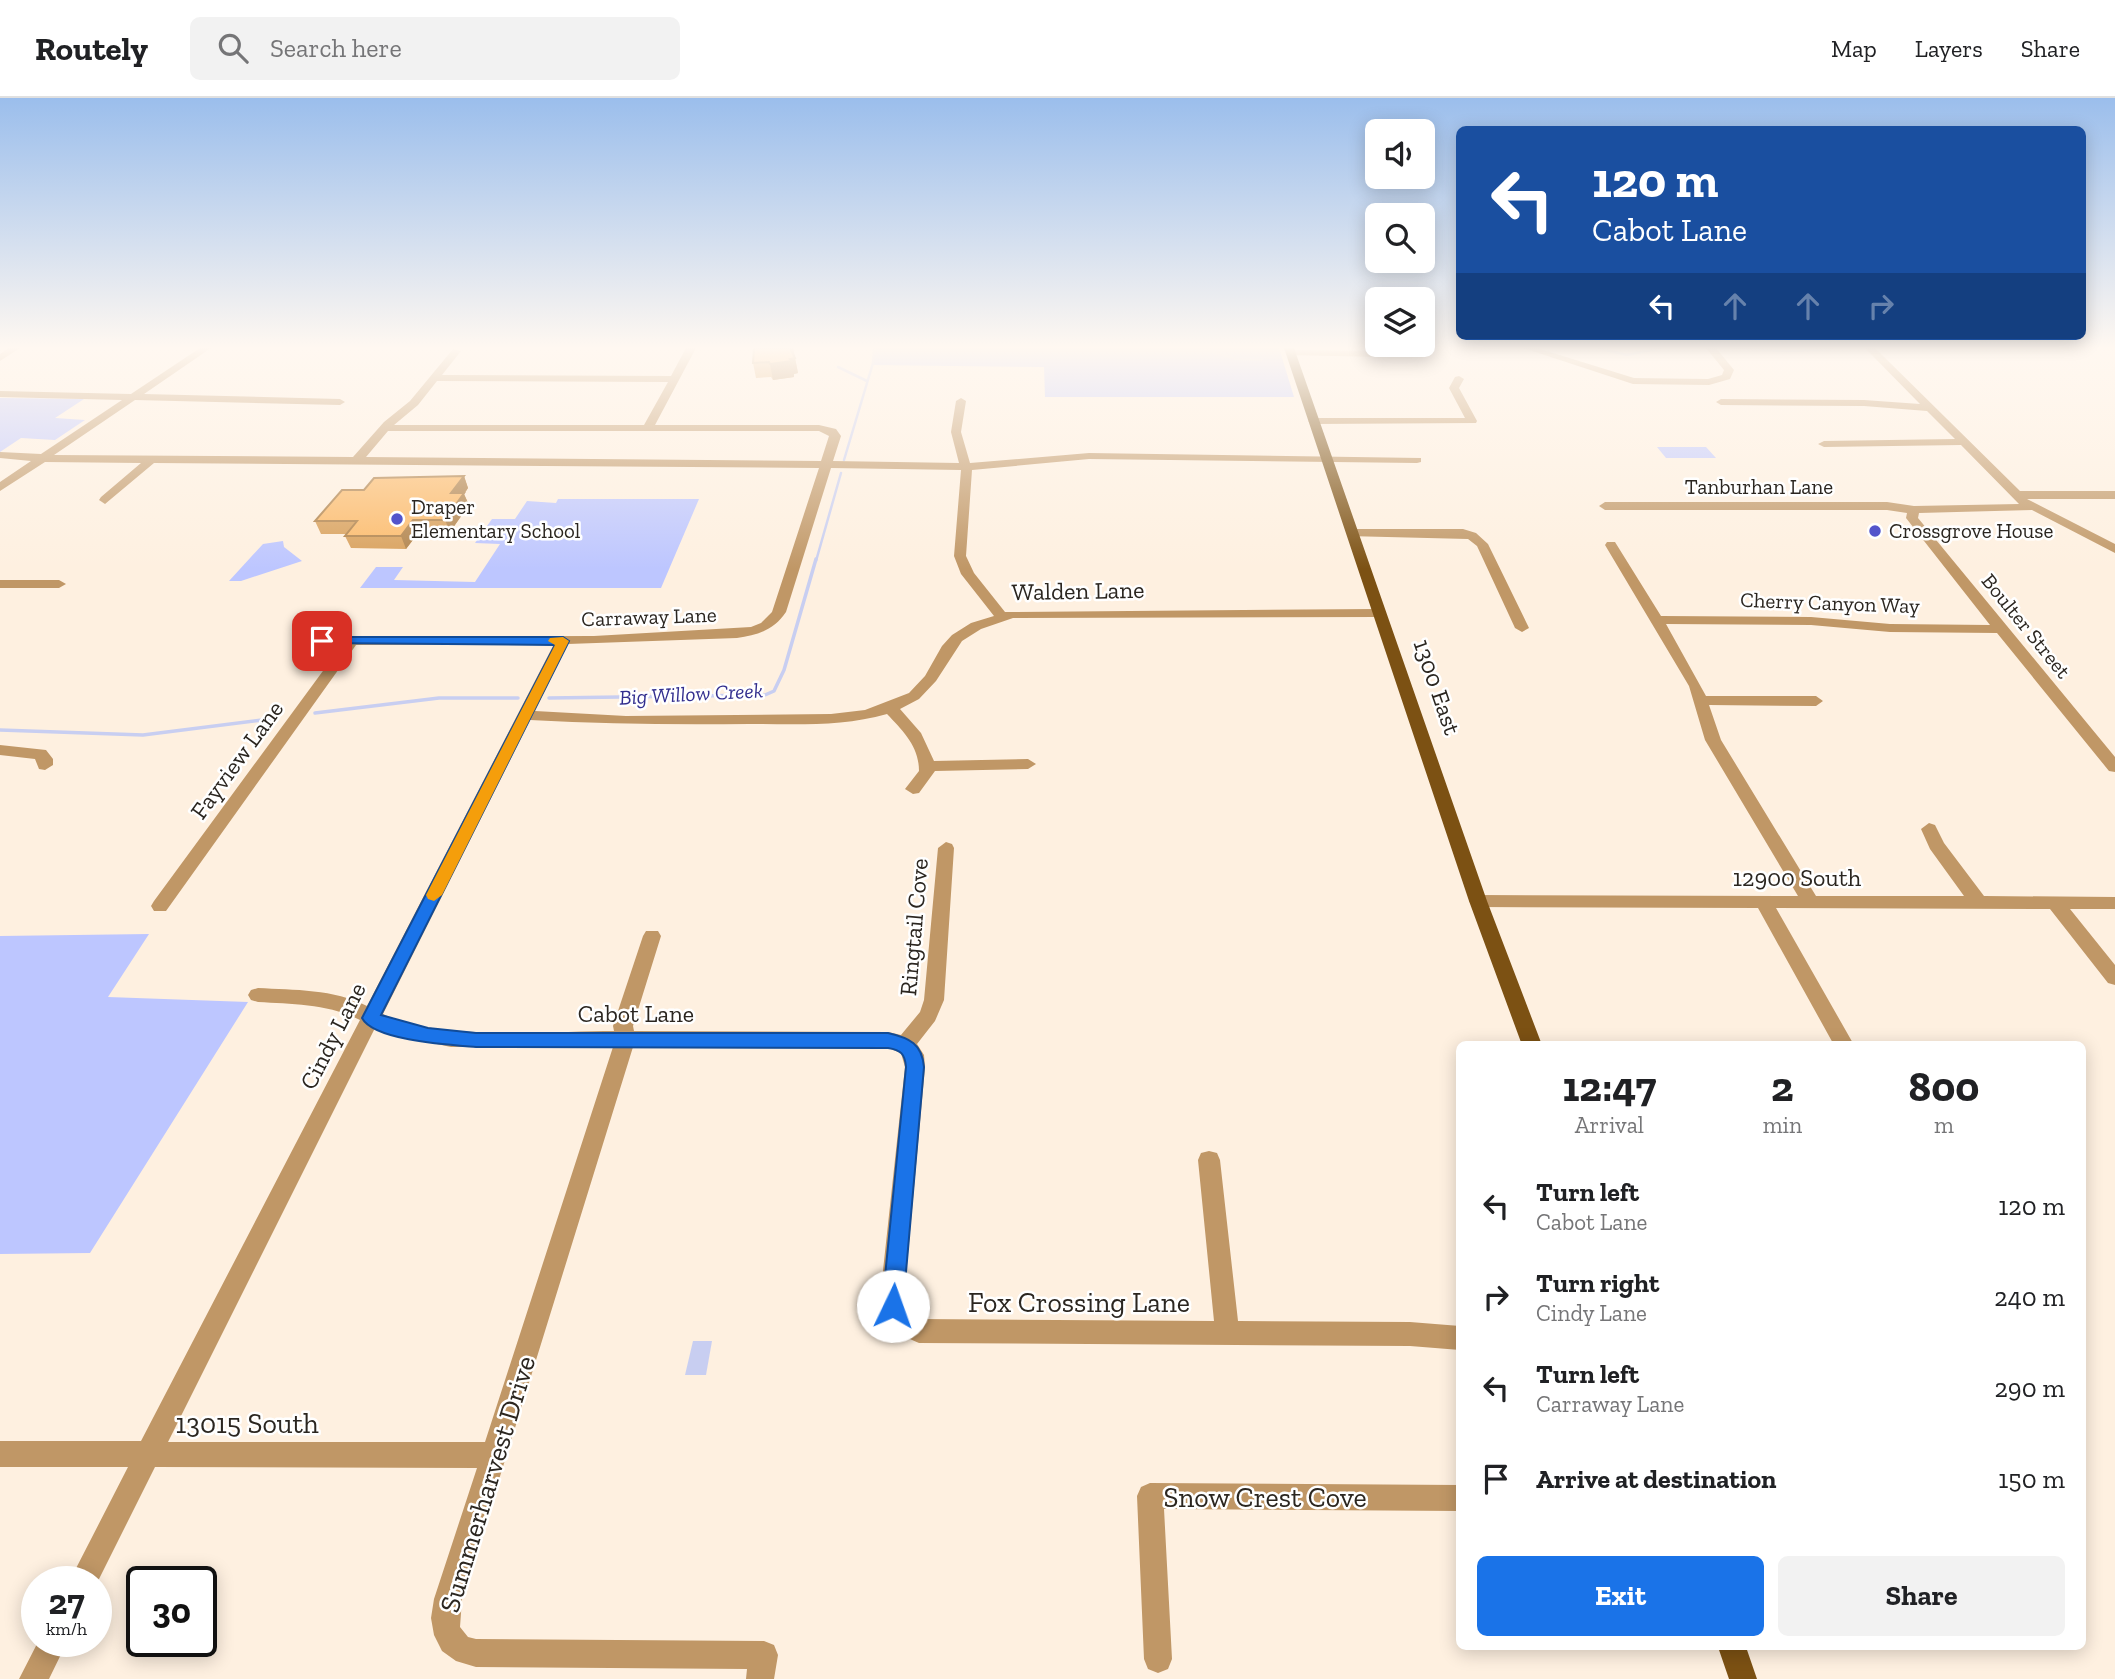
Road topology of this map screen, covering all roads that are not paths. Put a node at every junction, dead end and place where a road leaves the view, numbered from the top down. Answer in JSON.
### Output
{"nodes":[{"id":1,"x":1313,"y":421,"type":"edge"},
{"id":2,"x":97,"y":422,"type":"edge"},
{"id":3,"x":392,"y":422,"type":"edge"},
{"id":4,"x":651,"y":422,"type":"edge"},
{"id":5,"x":958,"y":422,"type":"edge"},
{"id":6,"x":1944,"y":422,"type":"edge"},
{"id":7,"x":385,"y":428,"type":"junction"},
{"id":8,"x":648,"y":428,"type":"junction"},
{"id":9,"x":1964,"y":442,"type":"junction"},
{"id":10,"x":1824,"y":444,"type":"dead end"},
{"id":11,"x":0,"y":455,"type":"edge"},
{"id":12,"x":44,"y":458,"type":"junction"},
{"id":13,"x":152,"y":459,"type":"junction"},
{"id":14,"x":1326,"y":459,"type":"junction"},
{"id":15,"x":357,"y":460,"type":"junction"},
{"id":16,"x":1417,"y":460,"type":"dead end"},
{"id":17,"x":824,"y":467,"type":"junction"},
{"id":18,"x":967,"y":467,"type":"junction"},
{"id":19,"x":0,"y":487,"type":"edge"},
{"id":20,"x":2017,"y":495,"type":"junction"},
{"id":21,"x":2115,"y":495,"type":"edge"},
{"id":22,"x":105,"y":500,"type":"dead end"},
{"id":23,"x":1605,"y":506,"type":"dead end"},
{"id":24,"x":2031,"y":507,"type":"junction"},
{"id":25,"x":1914,"y":510,"type":"junction"},
{"id":26,"x":1351,"y":533,"type":"junction"},
{"id":27,"x":1611,"y":545,"type":"dead end"},
{"id":28,"x":2115,"y":549,"type":"edge"},
{"id":29,"x":0,"y":584,"type":"edge"},
{"id":30,"x":59,"y":584,"type":"dead end"},
{"id":31,"x":1378,"y":613,"type":"junction"},
{"id":32,"x":1001,"y":616,"type":"junction"},
{"id":33,"x":1657,"y":620,"type":"junction"},
{"id":34,"x":1522,"y":628,"type":"dead end"},
{"id":35,"x":2002,"y":629,"type":"junction"},
{"id":36,"x":322,"y":641,"type":"dead end"},
{"id":37,"x":352,"y":641,"type":"junction"},
{"id":38,"x":563,"y":641,"type":"junction"},
{"id":39,"x":1702,"y":700,"type":"junction"},
{"id":40,"x":1816,"y":701,"type":"dead end"},
{"id":41,"x":890,"y":708,"type":"junction"},
{"id":42,"x":526,"y":715,"type":"junction"},
{"id":43,"x":0,"y":750,"type":"edge"},
{"id":44,"x":1028,"y":764,"type":"dead end"},
{"id":45,"x":45,"y":765,"type":"dead end"},
{"id":46,"x":928,"y":766,"type":"junction"},
{"id":47,"x":2115,"y":768,"type":"edge"},
{"id":48,"x":913,"y":789,"type":"dead end"},
{"id":49,"x":1929,"y":829,"type":"dead end"},
{"id":50,"x":946,"y":848,"type":"dead end"},
{"id":51,"x":1478,"y":901,"type":"junction"},
{"id":52,"x":1763,"y":902,"type":"junction"},
{"id":53,"x":1811,"y":902,"type":"junction"},
{"id":54,"x":1979,"y":903,"type":"junction"},
{"id":55,"x":2056,"y":904,"type":"junction"},
{"id":56,"x":2115,"y":904,"type":"edge"},
{"id":57,"x":160,"y":906,"type":"dead end"},
{"id":58,"x":652,"y":936,"type":"dead end"},
{"id":59,"x":2115,"y":978,"type":"edge"},
{"id":60,"x":258,"y":995,"type":"dead end"},
{"id":61,"x":371,"y":1018,"type":"junction"},
{"id":62,"x":625,"y":1040,"type":"junction"},
{"id":63,"x":1530,"y":1041,"type":"edge"},
{"id":64,"x":1842,"y":1041,"type":"edge"},
{"id":65,"x":905,"y":1044,"type":"junction"},
{"id":66,"x":1209,"y":1160,"type":"dead end"},
{"id":67,"x":1227,"y":1333,"type":"junction"},
{"id":68,"x":1456,"y":1338,"type":"edge"},
{"id":69,"x":0,"y":1454,"type":"edge"},
{"id":70,"x":149,"y":1454,"type":"junction"},
{"id":71,"x":494,"y":1455,"type":"junction"},
{"id":72,"x":1456,"y":1498,"type":"edge"},
{"id":73,"x":91,"y":1566,"type":"edge"},
{"id":74,"x":1733,"y":1650,"type":"edge"},
{"id":75,"x":44,"y":1657,"type":"edge"},
{"id":76,"x":1158,"y":1659,"type":"dead end"},
{"id":77,"x":33,"y":1679,"type":"edge"},
{"id":78,"x":760,"y":1679,"type":"edge"},
{"id":79,"x":1743,"y":1679,"type":"edge"}],
"edges":[{"from":1,"to":14,"type":"main road","name":"1300 East"},
{"from":2,"to":12,"type":"street"},
{"from":3,"to":7,"type":"street"},
{"from":4,"to":8,"type":"street"},
{"from":5,"to":18,"type":"street"},
{"from":6,"to":9,"type":"street"},
{"from":7,"to":8,"type":"street"},
{"from":7,"to":15,"type":"street"},
{"from":8,"to":17,"type":"street","name":"Carraway Lane"},
{"from":9,"to":10,"type":"street"},
{"from":9,"to":20,"type":"street"},
{"from":11,"to":12,"type":"street"},
{"from":12,"to":13,"type":"street"},
{"from":12,"to":19,"type":"street"},
{"from":13,"to":15,"type":"street"},
{"from":13,"to":22,"type":"street"},
{"from":14,"to":16,"type":"street"},
{"from":14,"to":18,"type":"street"},
{"from":14,"to":26,"type":"main road","name":"1300 East"},
{"from":15,"to":17,"type":"street"},
{"from":17,"to":18,"type":"street"},
{"from":17,"to":38,"type":"street","name":"Carraway Lane"},
{"from":18,"to":32,"type":"street"},
{"from":20,"to":21,"type":"street"},
{"from":20,"to":24,"type":"street"},
{"from":23,"to":25,"type":"street","name":"Tanburhan Lane"},
{"from":24,"to":25,"type":"street","name":"Tanburhan Lane"},
{"from":24,"to":28,"type":"street"},
{"from":25,"to":35,"type":"street","name":"Boulter Street"},
{"from":26,"to":31,"type":"main road","name":"1300 East"},
{"from":26,"to":34,"type":"street"},
{"from":27,"to":33,"type":"street"},
{"from":29,"to":30,"type":"street"},
{"from":31,"to":32,"type":"street","name":"Walden Lane"},
{"from":31,"to":51,"type":"main road","name":"1300 East"},
{"from":32,"to":41,"type":"street","name":"Walden Lane"},
{"from":33,"to":35,"type":"street","name":"Cherry Canyon Way"},
{"from":33,"to":39,"type":"street"},
{"from":35,"to":47,"type":"street","name":"Boulter Street"},
{"from":36,"to":37,"type":"street","name":"Carraway Lane"},
{"from":37,"to":38,"type":"street","name":"Carraway Lane"},
{"from":37,"to":57,"type":"street","name":"Fayview Lane"},
{"from":38,"to":42,"type":"street","name":"Cindy Lane"},
{"from":39,"to":40,"type":"street"},
{"from":39,"to":53,"type":"street"},
{"from":41,"to":42,"type":"street","name":"Walden Lane"},
{"from":41,"to":46,"type":"street"},
{"from":42,"to":61,"type":"street","name":"Cindy Lane"},
{"from":43,"to":45,"type":"street"},
{"from":44,"to":46,"type":"street"},
{"from":46,"to":48,"type":"street"},
{"from":49,"to":54,"type":"street"},
{"from":50,"to":65,"type":"street","name":"Ringtail Cove"},
{"from":51,"to":52,"type":"street","name":"12900 South"},
{"from":51,"to":63,"type":"main road","name":"1300 East"},
{"from":52,"to":53,"type":"street","name":"12900 South"},
{"from":52,"to":64,"type":"street"},
{"from":53,"to":54,"type":"street","name":"12900 South"},
{"from":54,"to":55,"type":"street","name":"12900 South"},
{"from":55,"to":56,"type":"street","name":"12900 South"},
{"from":55,"to":59,"type":"street"},
{"from":58,"to":62,"type":"street","name":"Summerharvest Drive"},
{"from":60,"to":61,"type":"street","name":"Cabot Lane"},
{"from":61,"to":62,"type":"street","name":"Cabot Lane"},
{"from":61,"to":70,"type":"street","name":"Cindy Lane"},
{"from":62,"to":65,"type":"street","name":"Cabot Lane"},
{"from":62,"to":71,"type":"street","name":"Summerharvest Drive"},
{"from":65,"to":67,"type":"street","name":"Fox Crossing Lane"},
{"from":66,"to":67,"type":"street"},
{"from":67,"to":68,"type":"street","name":"Fox Crossing Lane"},
{"from":69,"to":70,"type":"street","name":"13015 South"},
{"from":70,"to":71,"type":"street","name":"13015 South"},
{"from":70,"to":73,"type":"street","name":"Cindy Lane"},
{"from":71,"to":78,"type":"street","name":"Summerharvest Drive"},
{"from":72,"to":76,"type":"street","name":"Snow Crest Cove"},
{"from":74,"to":79,"type":"main road"},
{"from":75,"to":77,"type":"street"}]}
